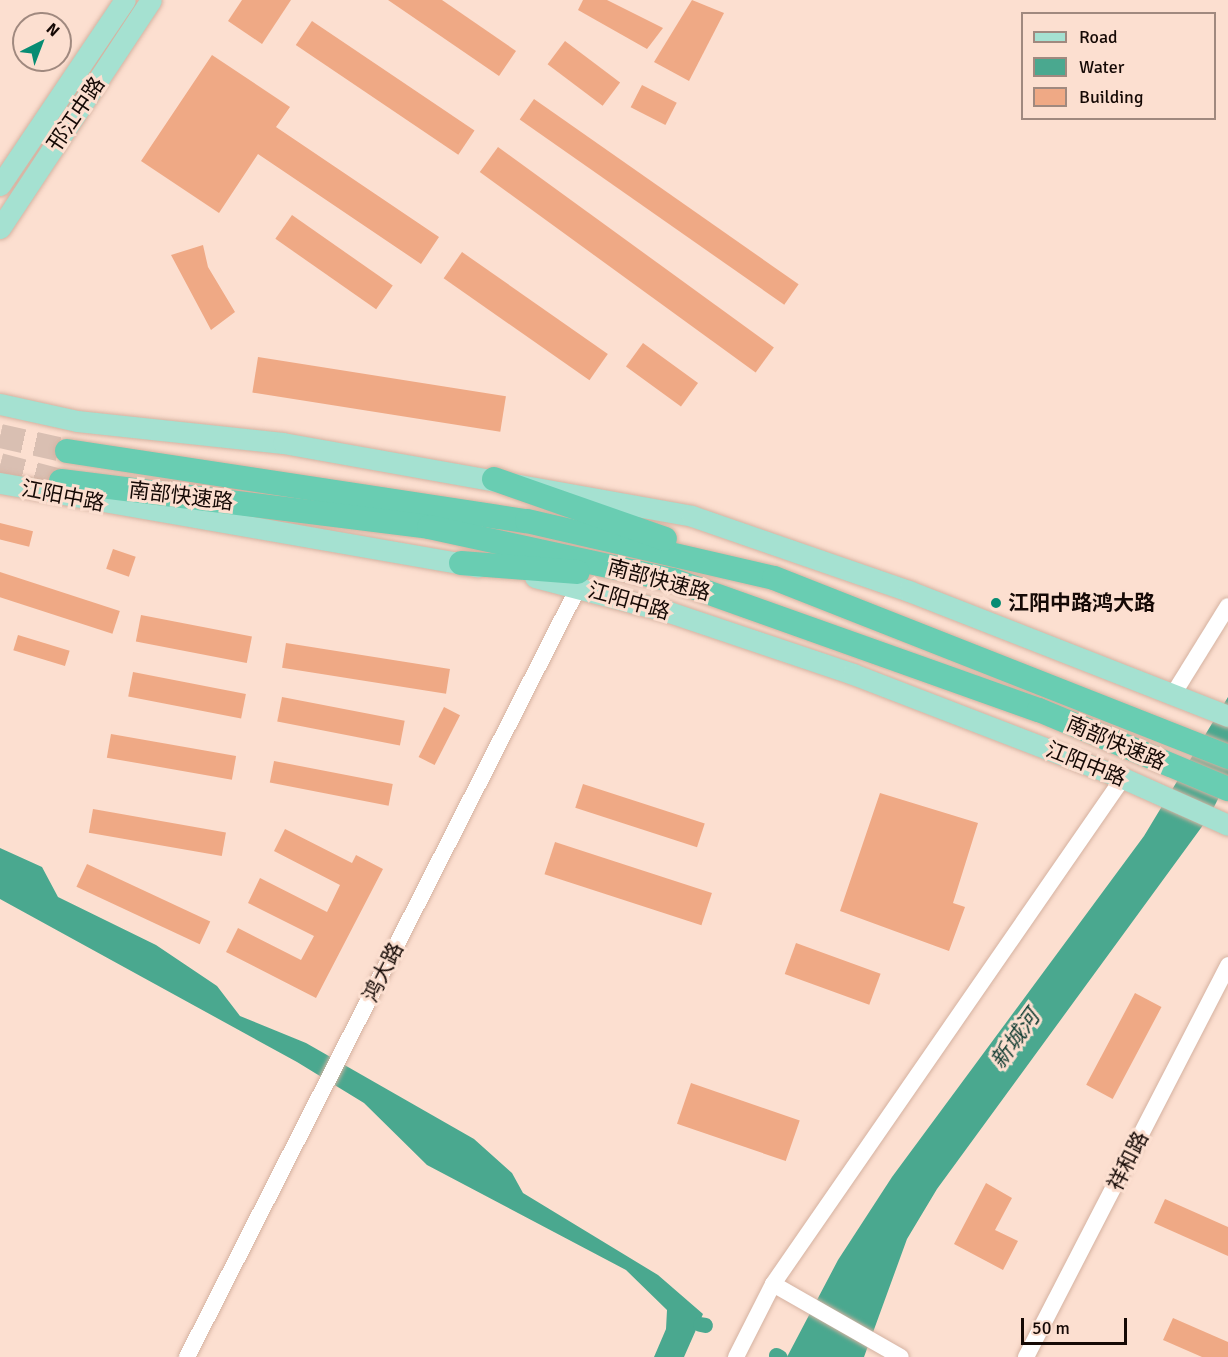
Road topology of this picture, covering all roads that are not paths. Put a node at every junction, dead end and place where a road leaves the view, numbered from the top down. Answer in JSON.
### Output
{"nodes":[{"id":1,"x":125,"y":0,"type":"edge"},
{"id":2,"x":151,"y":0,"type":"edge"},
{"id":3,"x":0,"y":185,"type":"edge"},
{"id":4,"x":0,"y":228,"type":"edge"},
{"id":5,"x":0,"y":390,"type":"edge"},
{"id":6,"x":0,"y":404,"type":"edge"},
{"id":7,"x":34,"y":412,"type":"junction"},
{"id":8,"x":67,"y":451,"type":"tunnel mouth"},
{"id":9,"x":494,"y":479,"type":"junction"},
{"id":10,"x":0,"y":483,"type":"edge"},
{"id":11,"x":52,"y":488,"type":"junction"},
{"id":12,"x":0,"y":491,"type":"edge"},
{"id":13,"x":461,"y":563,"type":"junction"},
{"id":14,"x":774,"y":578,"type":"junction"},
{"id":15,"x":674,"y":580,"type":"junction"},
{"id":16,"x":579,"y":586,"type":"junction"},
{"id":17,"x":1228,"y":606,"type":"edge"},
{"id":18,"x":1174,"y":693,"type":"junction"},
{"id":19,"x":1220,"y":713,"type":"edge"},
{"id":20,"x":1228,"y":757,"type":"edge"},
{"id":21,"x":1123,"y":777,"type":"junction"},
{"id":22,"x":1228,"y":789,"type":"edge"},
{"id":23,"x":1223,"y":823,"type":"edge"},
{"id":24,"x":1228,"y":965,"type":"edge"},
{"id":25,"x":773,"y":1284,"type":"junction"},
{"id":26,"x":187,"y":1357,"type":"edge"},
{"id":27,"x":736,"y":1357,"type":"edge"},
{"id":28,"x":901,"y":1357,"type":"edge"},
{"id":29,"x":1026,"y":1357,"type":"edge"}],
"edges":[{"from":1,"to":3,"type":"main road","name":"邗江中路"},
{"from":2,"to":4,"type":"main road","name":"邗江中路"},
{"from":5,"to":7,"type":"main road"},
{"from":6,"to":7,"type":"main road"},
{"from":7,"to":9,"type":"main road"},
{"from":8,"to":14,"type":"highway","name":"南部快速路"},
{"from":9,"to":14,"type":"highway"},
{"from":9,"to":18,"type":"main road"},
{"from":10,"to":11,"type":"main road","name":"江阳中路"},
{"from":11,"to":12,"type":"main road"},
{"from":11,"to":13,"type":"main road","name":"江阳中路"},
{"from":11,"to":15,"type":"highway","name":"南部快速路"},
{"from":13,"to":15,"type":"highway"},
{"from":13,"to":16,"type":"main road","name":"江阳中路"},
{"from":14,"to":20,"type":"highway","name":"南部快速路"},
{"from":15,"to":22,"type":"highway","name":"南部快速路"},
{"from":16,"to":21,"type":"main road","name":"江阳中路"},
{"from":16,"to":26,"type":"street","name":"鸿大路"},
{"from":17,"to":18,"type":"street"},
{"from":18,"to":19,"type":"main road"},
{"from":21,"to":23,"type":"main road","name":"江阳中路"},
{"from":21,"to":25,"type":"street"},
{"from":24,"to":29,"type":"street","name":"祥和路"},
{"from":25,"to":27,"type":"street"},
{"from":25,"to":28,"type":"street"}]}
